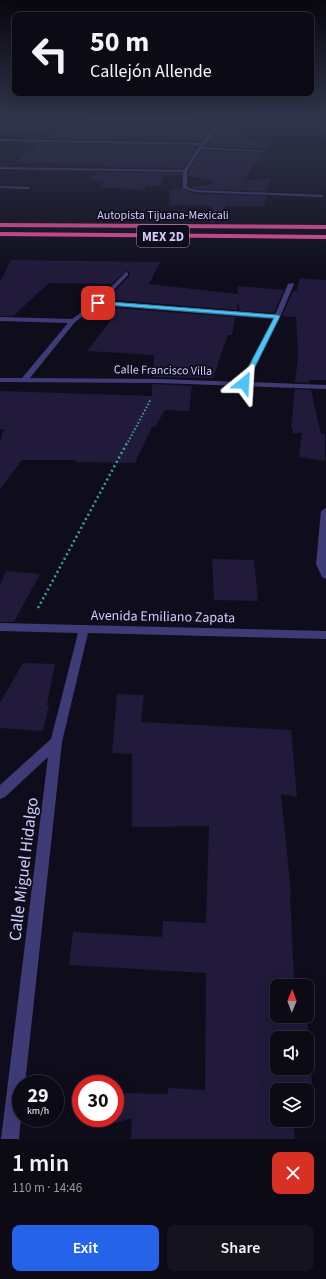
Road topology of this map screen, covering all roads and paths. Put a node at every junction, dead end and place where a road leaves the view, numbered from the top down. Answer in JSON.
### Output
{"nodes":[{"id":1,"x":133,"y":170,"type":"edge"},
{"id":2,"x":185,"y":171,"type":"joint"},
{"id":3,"x":0,"y":187,"type":"edge"},
{"id":4,"x":28,"y":188,"type":"dead end"},
{"id":5,"x":322,"y":196,"type":"dead end"},
{"id":6,"x":0,"y":225,"type":"edge"},
{"id":7,"x":326,"y":227,"type":"edge"},
{"id":8,"x":0,"y":234,"type":"edge"},
{"id":9,"x":326,"y":237,"type":"edge"},
{"id":10,"x":126,"y":274,"type":"dead end"},
{"id":11,"x":291,"y":284,"type":"dead end"},
{"id":12,"x":98,"y":303,"type":"junction"},
{"id":13,"x":277,"y":316,"type":"junction"},
{"id":14,"x":0,"y":319,"type":"edge"},
{"id":15,"x":73,"y":322,"type":"junction"},
{"id":16,"x":0,"y":380,"type":"edge"},
{"id":17,"x":24,"y":380,"type":"junction"},
{"id":18,"x":160,"y":381,"type":"junction"},
{"id":19,"x":244,"y":383,"type":"junction"},
{"id":20,"x":326,"y":387,"type":"edge"},
{"id":21,"x":326,"y":511,"type":"edge"},
{"id":22,"x":326,"y":575,"type":"edge"},
{"id":23,"x":0,"y":627,"type":"edge"},
{"id":24,"x":28,"y":627,"type":"junction"},
{"id":25,"x":84,"y":629,"type":"junction"},
{"id":26,"x":326,"y":635,"type":"edge"},
{"id":27,"x":56,"y":742,"type":"junction"},
{"id":28,"x":0,"y":793,"type":"edge"},
{"id":29,"x":10,"y":1139,"type":"edge"}],
"edges":[{"from":1,"to":2,"type":"street"},
{"from":2,"to":5,"type":"street"},
{"from":3,"to":4,"type":"street"},
{"from":6,"to":7,"type":"highway","name":"Autopista Tijuana-Mexicali","number":"MEX 2D"},
{"from":8,"to":9,"type":"highway","name":"Autopista Tijuana-Mexicali","number":"MEX 2D"},
{"from":10,"to":12,"type":"street"},
{"from":11,"to":13,"type":"street"},
{"from":12,"to":13,"type":"street"},
{"from":12,"to":15,"type":"street"},
{"from":13,"to":19,"type":"street"},
{"from":14,"to":15,"type":"street"},
{"from":15,"to":17,"type":"street"},
{"from":16,"to":17,"type":"street","name":"Calle Francisco Villa"},
{"from":17,"to":18,"type":"street","name":"Calle Francisco Villa"},
{"from":18,"to":19,"type":"street","name":"Calle Francisco Villa"},
{"from":18,"to":24,"type":"path"},
{"from":19,"to":20,"type":"street","name":"Calle Francisco Villa"},
{"from":21,"to":22,"type":"street"},
{"from":23,"to":24,"type":"street","name":"Avenida Emiliano Zapata"},
{"from":24,"to":25,"type":"street","name":"Avenida Emiliano Zapata"},
{"from":25,"to":26,"type":"street","name":"Avenida Emiliano Zapata"},
{"from":25,"to":27,"type":"street","name":"Calle Miguel Hidalgo"},
{"from":27,"to":28,"type":"street"},
{"from":27,"to":29,"type":"street","name":"Calle Miguel Hidalgo"}]}
